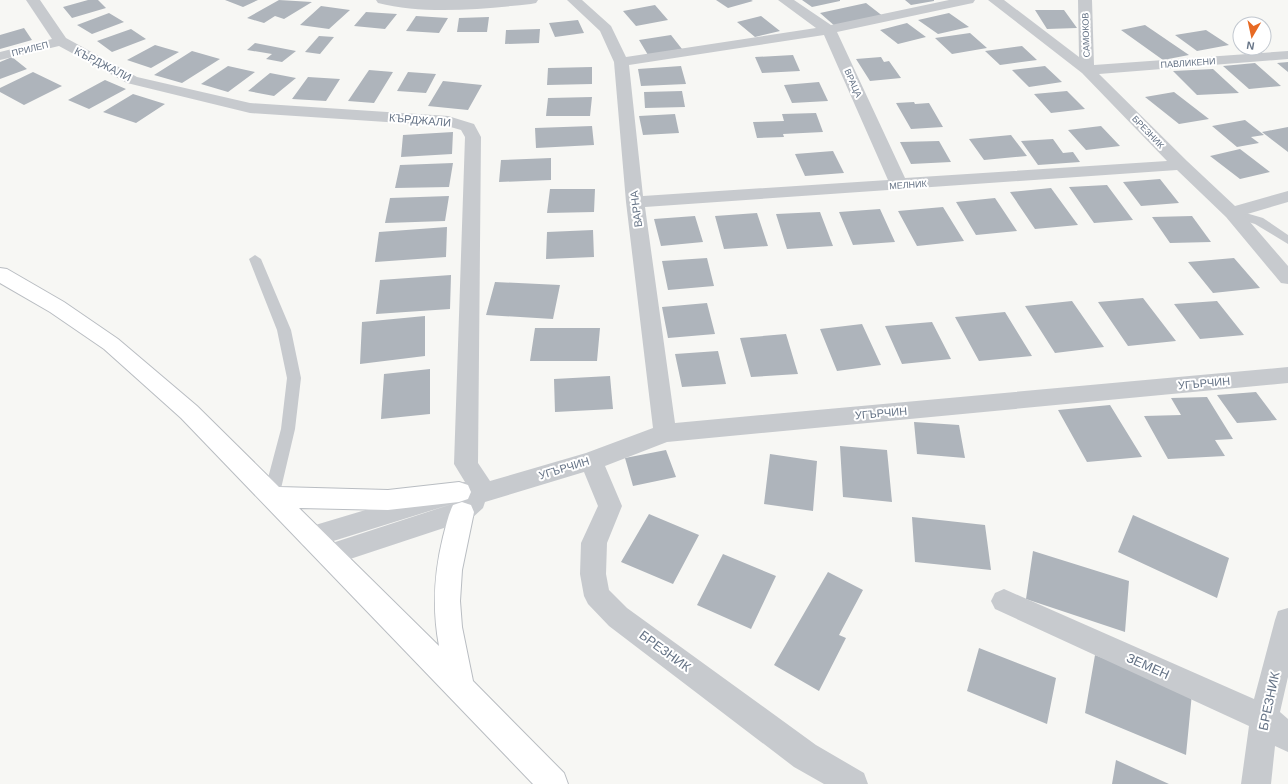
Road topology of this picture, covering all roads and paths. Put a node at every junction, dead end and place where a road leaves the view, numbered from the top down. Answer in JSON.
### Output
{"nodes":[{"id":1,"x":34,"y":0,"type":"edge"},
{"id":2,"x":383,"y":0,"type":"edge"},
{"id":3,"x":531,"y":0,"type":"edge"},
{"id":4,"x":574,"y":0,"type":"edge"},
{"id":5,"x":785,"y":0,"type":"edge"},
{"id":6,"x":968,"y":0,"type":"edge"},
{"id":7,"x":995,"y":0,"type":"edge"},
{"id":8,"x":1085,"y":0,"type":"edge"},
{"id":9,"x":829,"y":30,"type":"junction"},
{"id":10,"x":61,"y":42,"type":"junction"},
{"id":11,"x":1288,"y":55,"type":"edge"},
{"id":12,"x":0,"y":56,"type":"edge"},
{"id":13,"x":620,"y":62,"type":"junction"},
{"id":14,"x":1087,"y":70,"type":"junction"},
{"id":15,"x":1181,"y":166,"type":"junction"},
{"id":16,"x":898,"y":185,"type":"junction"},
{"id":17,"x":1288,"y":196,"type":"edge"},
{"id":18,"x":635,"y":202,"type":"junction"},
{"id":19,"x":1232,"y":213,"type":"junction"},
{"id":20,"x":1288,"y":240,"type":"edge"},
{"id":21,"x":254,"y":259,"type":"dead end"},
{"id":22,"x":0,"y":274,"type":"edge"},
{"id":23,"x":1288,"y":278,"type":"edge"},
{"id":24,"x":1288,"y":375,"type":"edge"},
{"id":25,"x":665,"y":433,"type":"junction"},
{"id":26,"x":591,"y":461,"type":"junction"},
{"id":27,"x":484,"y":493,"type":"junction"},
{"id":28,"x":271,"y":497,"type":"junction"},
{"id":29,"x":460,"y":502,"type":"junction"},
{"id":30,"x":311,"y":537,"type":"junction"},
{"id":31,"x":329,"y":554,"type":"junction"},
{"id":32,"x":1004,"y":601,"type":"dead end"},
{"id":33,"x":1288,"y":620,"type":"edge"},
{"id":34,"x":461,"y":689,"type":"junction"},
{"id":35,"x":1264,"y":718,"type":"junction"},
{"id":36,"x":1288,"y":737,"type":"edge"},
{"id":37,"x":553,"y":784,"type":"edge"},
{"id":38,"x":853,"y":784,"type":"edge"},
{"id":39,"x":1256,"y":784,"type":"edge"}],
"edges":[{"from":1,"to":10,"type":"street","name":"КЪРДЖАЛИ"},
{"from":2,"to":3,"type":"street"},
{"from":4,"to":13,"type":"street","name":"ВАРНА"},
{"from":5,"to":9,"type":"street"},
{"from":6,"to":9,"type":"street"},
{"from":7,"to":14,"type":"street","name":"БРЕЗНИК"},
{"from":8,"to":14,"type":"street","name":"САМОКОВ"},
{"from":9,"to":13,"type":"street"},
{"from":9,"to":16,"type":"street","name":"ВРАЦА"},
{"from":10,"to":12,"type":"street","name":"ПРИЛЕП"},
{"from":10,"to":27,"type":"street","name":"КЪРДЖАЛИ"},
{"from":11,"to":14,"type":"street","name":"ПАВЛИКЕНИ"},
{"from":13,"to":18,"type":"street","name":"ВАРНА"},
{"from":14,"to":15,"type":"street","name":"БРЕЗНИК"},
{"from":15,"to":16,"type":"street","name":"МЕЛНИК"},
{"from":15,"to":19,"type":"street","name":"БРЕЗНИК"},
{"from":16,"to":18,"type":"street","name":"МЕЛНИК"},
{"from":17,"to":19,"type":"street"},
{"from":18,"to":25,"type":"street","name":"ВАРНА"},
{"from":19,"to":20,"type":"lane"},
{"from":19,"to":23,"type":"street","name":"БРЕЗНИК"},
{"from":21,"to":28,"type":"lane"},
{"from":22,"to":28,"type":"main road"},
{"from":24,"to":25,"type":"street","name":"УГЪРЧИН"},
{"from":25,"to":26,"type":"street","name":"УГЪРЧИН"},
{"from":26,"to":27,"type":"street","name":"УГЪРЧИН"},
{"from":26,"to":38,"type":"street","name":"БРЕЗНИК"},
{"from":27,"to":29,"type":"street","name":"УГЪРЧИН"},
{"from":28,"to":29,"type":"main road"},
{"from":28,"to":30,"type":"main road"},
{"from":29,"to":30,"type":"street","name":"УГЪРЧИН"},
{"from":29,"to":31,"type":"street","name":"УГЪРЧИН"},
{"from":29,"to":34,"type":"main road"},
{"from":30,"to":31,"type":"main road"},
{"from":31,"to":34,"type":"main road"},
{"from":32,"to":35,"type":"street","name":"ЗЕМЕН"},
{"from":33,"to":35,"type":"street","name":"БРЕЗНИК"},
{"from":34,"to":37,"type":"main road"},
{"from":35,"to":36,"type":"street","name":"ЗЕМЕН"},
{"from":35,"to":39,"type":"street","name":"БРЕЗНИК"}]}
